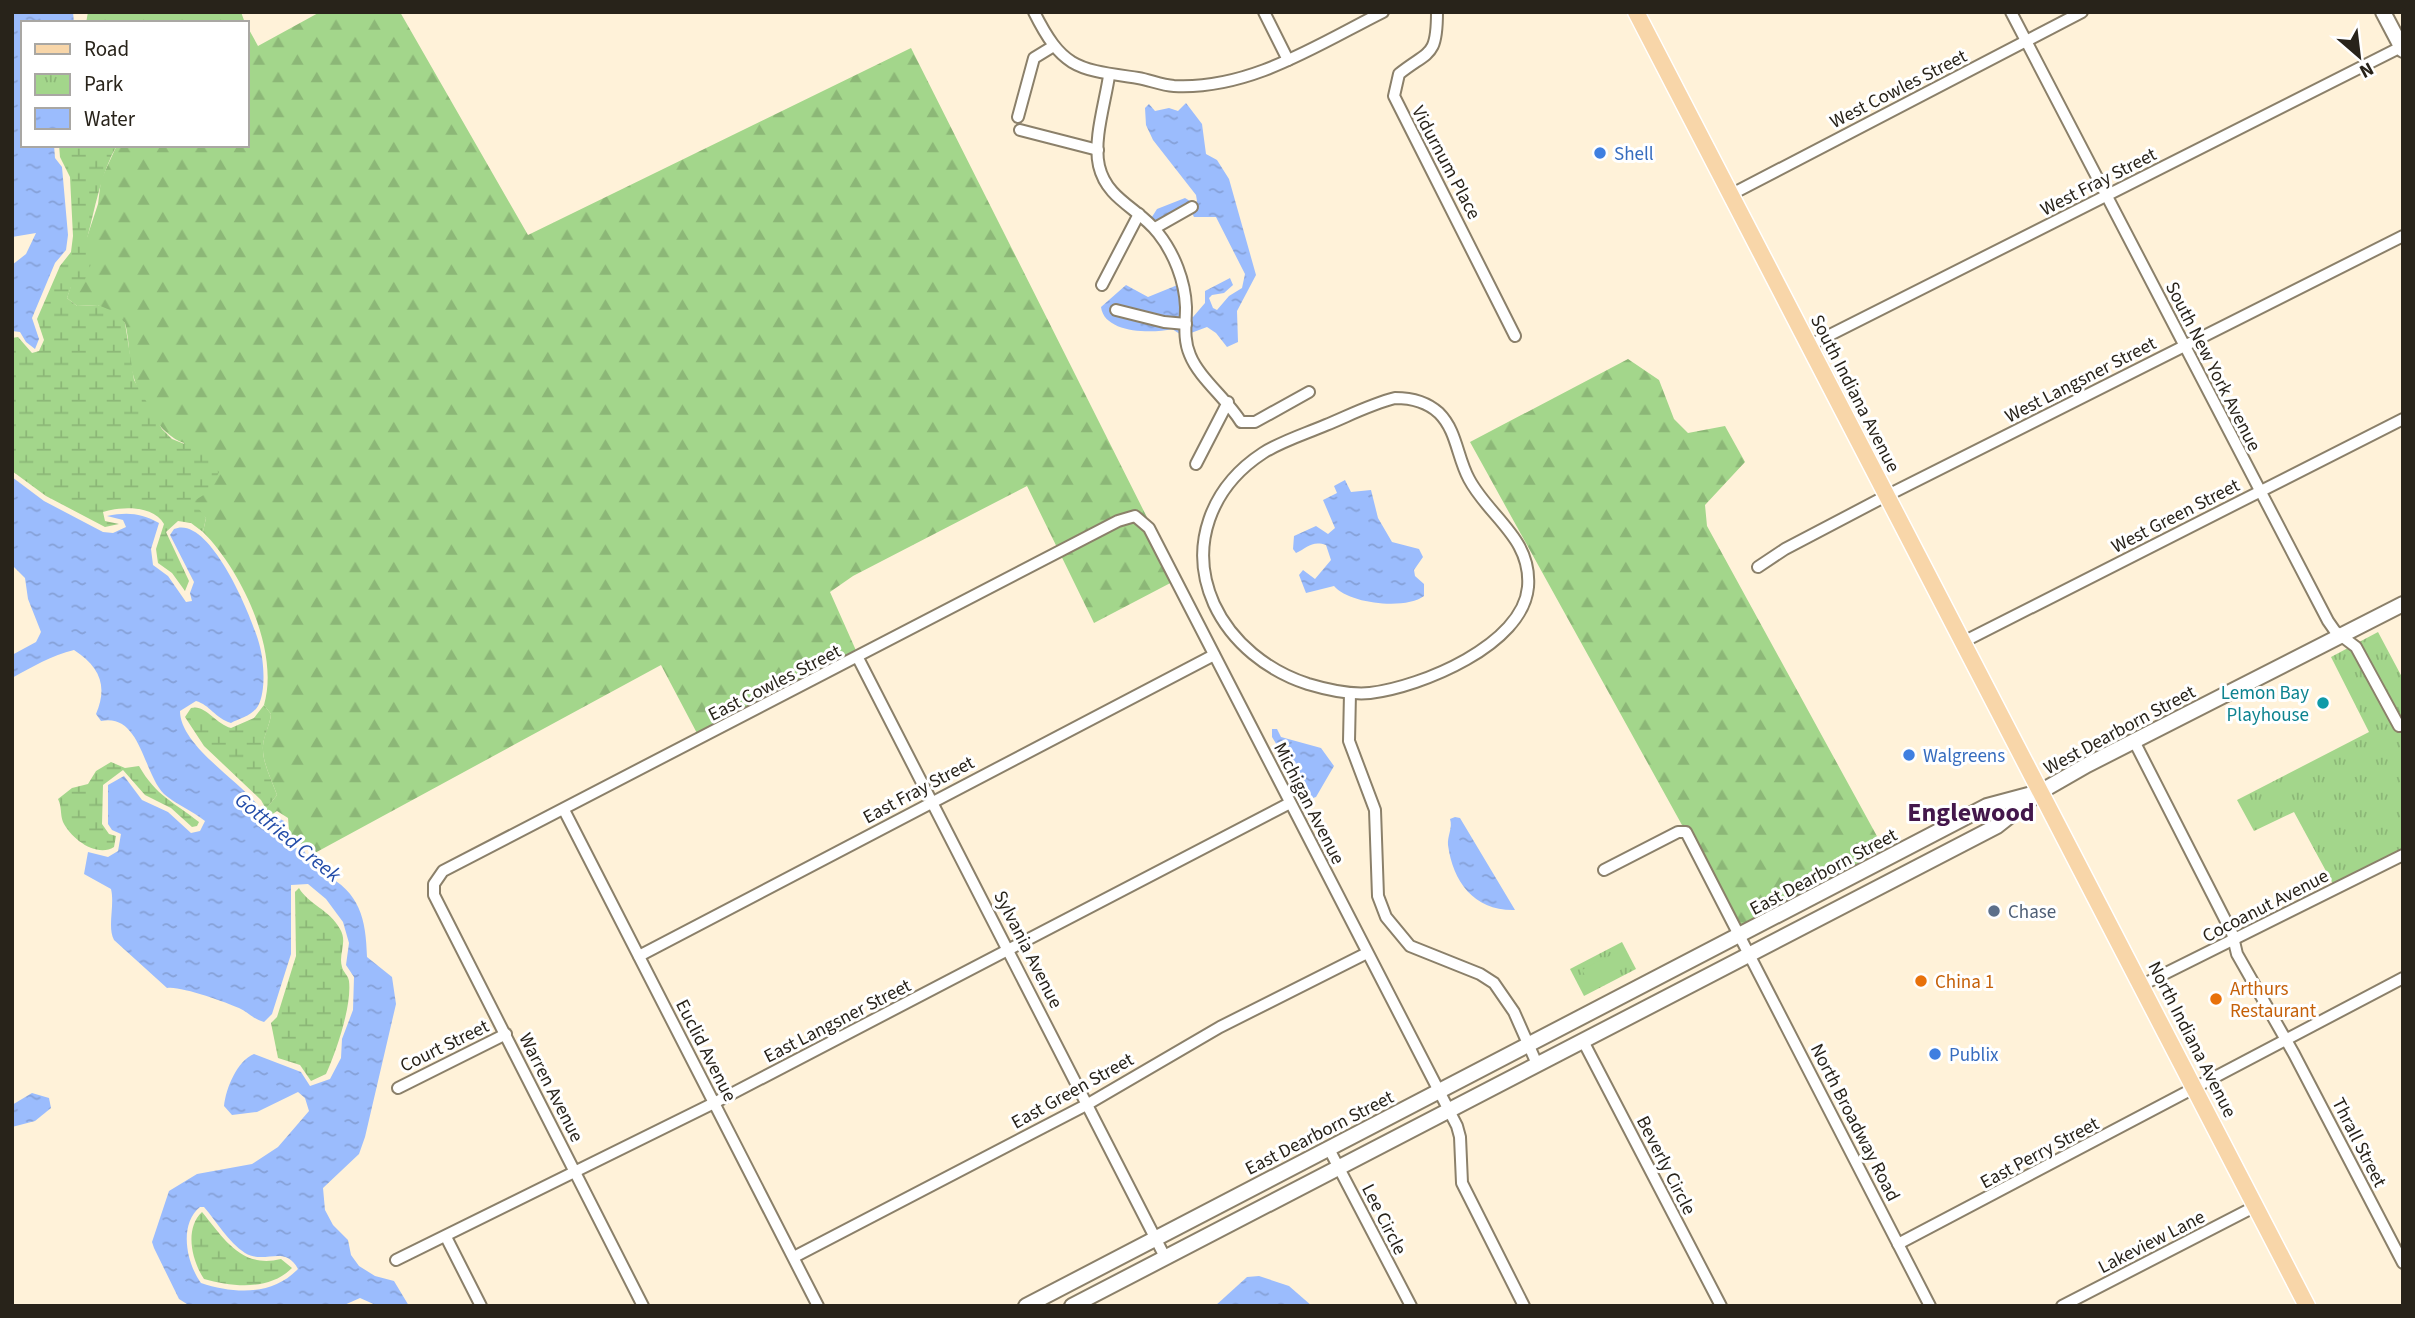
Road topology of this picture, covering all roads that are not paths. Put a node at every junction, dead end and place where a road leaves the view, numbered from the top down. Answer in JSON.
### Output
{"nodes":[{"id":1,"x":1034,"y":12,"type":"edge"},
{"id":2,"x":1264,"y":12,"type":"edge"},
{"id":3,"x":1382,"y":12,"type":"edge"},
{"id":4,"x":1437,"y":12,"type":"edge"},
{"id":5,"x":1636,"y":12,"type":"edge"},
{"id":6,"x":2011,"y":12,"type":"edge"},
{"id":7,"x":2082,"y":12,"type":"edge"},
{"id":8,"x":2383,"y":12,"type":"edge"},
{"id":9,"x":2026,"y":41,"type":"junction"},
{"id":10,"x":1052,"y":47,"type":"junction"},
{"id":11,"x":2402,"y":48,"type":"edge"},
{"id":12,"x":1288,"y":60,"type":"junction"},
{"id":13,"x":1109,"y":76,"type":"junction"},
{"id":14,"x":1018,"y":117,"type":"dead end"},
{"id":15,"x":1020,"y":130,"type":"dead end"},
{"id":16,"x":1098,"y":150,"type":"junction"},
{"id":17,"x":1730,"y":195,"type":"junction"},
{"id":18,"x":2106,"y":197,"type":"junction"},
{"id":19,"x":1192,"y":207,"type":"dead end"},
{"id":20,"x":1139,"y":214,"type":"junction"},
{"id":21,"x":1155,"y":228,"type":"junction"},
{"id":22,"x":2403,"y":236,"type":"edge"},
{"id":23,"x":1102,"y":285,"type":"dead end"},
{"id":24,"x":1116,"y":310,"type":"dead end"},
{"id":25,"x":1185,"y":324,"type":"junction"},
{"id":26,"x":1515,"y":336,"type":"dead end"},
{"id":27,"x":1808,"y":346,"type":"junction"},
{"id":28,"x":2185,"y":346,"type":"junction"},
{"id":29,"x":1309,"y":392,"type":"dead end"},
{"id":30,"x":1228,"y":402,"type":"junction"},
{"id":31,"x":2403,"y":419,"type":"edge"},
{"id":32,"x":1196,"y":464,"type":"dead end"},
{"id":33,"x":2260,"y":492,"type":"junction"},
{"id":34,"x":1886,"y":496,"type":"junction"},
{"id":35,"x":1135,"y":516,"type":"joint"},
{"id":36,"x":1759,"y":567,"type":"dead end"},
{"id":37,"x":2403,"y":604,"type":"edge"},
{"id":38,"x":2342,"y":635,"type":"junction"},
{"id":39,"x":1963,"y":642,"type":"junction"},
{"id":40,"x":1214,"y":655,"type":"junction"},
{"id":41,"x":858,"y":659,"type":"junction"},
{"id":42,"x":1350,"y":693,"type":"junction"},
{"id":43,"x":2399,"y":726,"type":"dead end"},
{"id":44,"x":2134,"y":741,"type":"junction"},
{"id":45,"x":2040,"y":792,"type":"junction"},
{"id":46,"x":932,"y":801,"type":"junction"},
{"id":47,"x":1290,"y":803,"type":"junction"},
{"id":48,"x":564,"y":810,"type":"junction"},
{"id":49,"x":2403,"y":855,"type":"edge"},
{"id":50,"x":1604,"y":870,"type":"dead end"},
{"id":51,"x":434,"y":884,"type":"joint"},
{"id":52,"x":1741,"y":936,"type":"junction"},
{"id":53,"x":2233,"y":941,"type":"junction"},
{"id":54,"x":1010,"y":950,"type":"junction"},
{"id":55,"x":1367,"y":953,"type":"junction"},
{"id":56,"x":1751,"y":955,"type":"junction"},
{"id":57,"x":639,"y":956,"type":"junction"},
{"id":58,"x":2403,"y":978,"type":"edge"},
{"id":59,"x":2142,"y":985,"type":"junction"},
{"id":60,"x":506,"y":1034,"type":"junction"},
{"id":61,"x":2285,"y":1037,"type":"junction"},
{"id":62,"x":1583,"y":1041,"type":"junction"},
{"id":63,"x":1528,"y":1045,"type":"junction"},
{"id":64,"x":1538,"y":1064,"type":"junction"},
{"id":65,"x":2193,"y":1087,"type":"junction"},
{"id":66,"x":398,"y":1088,"type":"dead end"},
{"id":67,"x":1439,"y":1092,"type":"junction"},
{"id":68,"x":715,"y":1103,"type":"junction"},
{"id":69,"x":1088,"y":1104,"type":"junction"},
{"id":70,"x":1448,"y":1110,"type":"junction"},
{"id":71,"x":1329,"y":1149,"type":"junction"},
{"id":72,"x":1339,"y":1167,"type":"junction"},
{"id":73,"x":577,"y":1172,"type":"junction"},
{"id":74,"x":2256,"y":1206,"type":"junction"},
{"id":75,"x":446,"y":1237,"type":"junction"},
{"id":76,"x":1156,"y":1238,"type":"junction"},
{"id":77,"x":1898,"y":1244,"type":"junction"},
{"id":78,"x":794,"y":1257,"type":"junction"},
{"id":79,"x":1165,"y":1257,"type":"junction"},
{"id":80,"x":396,"y":1259,"type":"dead end"},
{"id":81,"x":2403,"y":1263,"type":"edge"},
{"id":82,"x":1094,"y":1301,"type":"edge"},
{"id":83,"x":481,"y":1306,"type":"edge"},
{"id":84,"x":643,"y":1306,"type":"edge"},
{"id":85,"x":818,"y":1306,"type":"edge"},
{"id":86,"x":1026,"y":1306,"type":"edge"},
{"id":87,"x":1072,"y":1306,"type":"edge"},
{"id":88,"x":1411,"y":1306,"type":"edge"},
{"id":89,"x":1524,"y":1306,"type":"edge"},
{"id":90,"x":1721,"y":1306,"type":"edge"},
{"id":91,"x":1930,"y":1306,"type":"edge"},
{"id":92,"x":2062,"y":1306,"type":"edge"},
{"id":93,"x":2306,"y":1306,"type":"edge"}],
"edges":[{"from":1,"to":10,"type":"street"},
{"from":2,"to":12,"type":"street"},
{"from":3,"to":12,"type":"street"},
{"from":4,"to":26,"type":"street","name":"Vidurnum Place"},
{"from":5,"to":17,"type":"main road","name":"South Indiana Avenue"},
{"from":6,"to":9,"type":"street","name":"South New York Avenue"},
{"from":7,"to":9,"type":"street","name":"West Cowles Street"},
{"from":8,"to":11,"type":"main road"},
{"from":9,"to":17,"type":"street","name":"West Cowles Street"},
{"from":9,"to":18,"type":"street","name":"South New York Avenue"},
{"from":10,"to":13,"type":"street"},
{"from":10,"to":14,"type":"street"},
{"from":11,"to":18,"type":"street","name":"West Fray Street"},
{"from":12,"to":13,"type":"street"},
{"from":13,"to":16,"type":"street"},
{"from":15,"to":16,"type":"street"},
{"from":16,"to":20,"type":"street"},
{"from":17,"to":27,"type":"main road","name":"South Indiana Avenue"},
{"from":18,"to":27,"type":"street","name":"West Fray Street"},
{"from":18,"to":28,"type":"street","name":"South New York Avenue"},
{"from":19,"to":21,"type":"street"},
{"from":20,"to":21,"type":"street"},
{"from":20,"to":23,"type":"street"},
{"from":21,"to":25,"type":"street"},
{"from":22,"to":28,"type":"street","name":"West Langsner Street"},
{"from":24,"to":25,"type":"street"},
{"from":25,"to":30,"type":"street"},
{"from":27,"to":34,"type":"main road","name":"South Indiana Avenue"},
{"from":28,"to":33,"type":"street","name":"South New York Avenue"},
{"from":28,"to":34,"type":"street","name":"West Langsner Street"},
{"from":29,"to":30,"type":"street"},
{"from":30,"to":32,"type":"street"},
{"from":31,"to":33,"type":"street","name":"West Green Street"},
{"from":33,"to":38,"type":"street","name":"South New York Avenue"},
{"from":33,"to":39,"type":"street","name":"West Green Street"},
{"from":34,"to":36,"type":"street"},
{"from":34,"to":39,"type":"main road","name":"South Indiana Avenue"},
{"from":35,"to":40,"type":"street","name":"Michigan Avenue"},
{"from":35,"to":41,"type":"street","name":"East Cowles Street"},
{"from":37,"to":38,"type":"main road","name":"West Dearborn Street"},
{"from":38,"to":43,"type":"street","name":"South New York Avenue"},
{"from":38,"to":44,"type":"main road","name":"West Dearborn Street"},
{"from":39,"to":45,"type":"main road","name":"South Indiana Avenue"},
{"from":40,"to":46,"type":"street","name":"East Fray Street"},
{"from":40,"to":47,"type":"street","name":"Michigan Avenue"},
{"from":41,"to":46,"type":"street","name":"Sylvania Avenue"},
{"from":41,"to":48,"type":"street","name":"East Cowles Street"},
{"from":42,"to":42,"type":"street"},
{"from":42,"to":63,"type":"street"},
{"from":44,"to":45,"type":"main road","name":"West Dearborn Street"},
{"from":44,"to":53,"type":"street","name":"Thrall Street"},
{"from":45,"to":52,"type":"main road","name":"East Dearborn Street"},
{"from":45,"to":56,"type":"main road","name":"East Dearborn Street"},
{"from":45,"to":59,"type":"main road","name":"North Indiana Avenue"},
{"from":46,"to":54,"type":"street","name":"Sylvania Avenue"},
{"from":46,"to":57,"type":"street","name":"East Fray Street"},
{"from":47,"to":54,"type":"street","name":"East Langsner Street"},
{"from":47,"to":55,"type":"street","name":"Michigan Avenue"},
{"from":48,"to":51,"type":"street","name":"East Cowles Street"},
{"from":48,"to":57,"type":"street","name":"Euclid Avenue"},
{"from":49,"to":53,"type":"street","name":"Cocoanut Avenue"},
{"from":50,"to":52,"type":"street","name":"North Broadway Road"},
{"from":51,"to":60,"type":"street","name":"Warren Avenue"},
{"from":52,"to":56,"type":"street","name":"North Broadway Road"},
{"from":52,"to":63,"type":"main road","name":"East Dearborn Street"},
{"from":53,"to":59,"type":"street","name":"Cocoanut Avenue"},
{"from":53,"to":61,"type":"street","name":"Thrall Street"},
{"from":54,"to":68,"type":"street","name":"East Langsner Street"},
{"from":54,"to":69,"type":"street","name":"Sylvania Avenue"},
{"from":55,"to":67,"type":"street","name":"Michigan Avenue"},
{"from":55,"to":69,"type":"street","name":"East Green Street"},
{"from":56,"to":62,"type":"main road","name":"East Dearborn Street"},
{"from":56,"to":77,"type":"street","name":"North Broadway Road"},
{"from":57,"to":68,"type":"street","name":"Euclid Avenue"},
{"from":58,"to":61,"type":"street","name":"East Perry Street"},
{"from":59,"to":65,"type":"main road","name":"North Indiana Avenue"},
{"from":60,"to":66,"type":"street","name":"Court Street"},
{"from":60,"to":73,"type":"street","name":"Warren Avenue"},
{"from":61,"to":65,"type":"street","name":"East Perry Street"},
{"from":61,"to":81,"type":"street","name":"Thrall Street"},
{"from":62,"to":64,"type":"main road","name":"East Dearborn Street"},
{"from":62,"to":90,"type":"street","name":"Beverly Circle"},
{"from":63,"to":64,"type":"street"},
{"from":63,"to":67,"type":"main road","name":"East Dearborn Street"},
{"from":64,"to":70,"type":"main road","name":"East Dearborn Street"},
{"from":65,"to":74,"type":"main road","name":"North Indiana Avenue"},
{"from":65,"to":77,"type":"street","name":"East Perry Street"},
{"from":67,"to":70,"type":"street","name":"Michigan Avenue"},
{"from":67,"to":71,"type":"main road","name":"East Dearborn Street"},
{"from":68,"to":73,"type":"street","name":"East Langsner Street"},
{"from":68,"to":78,"type":"street","name":"Euclid Avenue"},
{"from":69,"to":76,"type":"street","name":"Sylvania Avenue"},
{"from":69,"to":78,"type":"street","name":"East Green Street"},
{"from":70,"to":72,"type":"main road","name":"East Dearborn Street"},
{"from":70,"to":89,"type":"street","name":"Michigan Avenue"},
{"from":71,"to":72,"type":"street","name":"Lee Circle"},
{"from":71,"to":76,"type":"main road","name":"East Dearborn Street"},
{"from":72,"to":79,"type":"main road","name":"East Dearborn Street"},
{"from":72,"to":88,"type":"street","name":"Lee Circle"},
{"from":73,"to":75,"type":"street","name":"East Langsner Street"},
{"from":73,"to":84,"type":"street","name":"Warren Avenue"},
{"from":74,"to":92,"type":"street","name":"Lakeview Lane"},
{"from":74,"to":93,"type":"main road","name":"North Indiana Avenue"},
{"from":75,"to":80,"type":"street","name":"East Langsner Street"},
{"from":75,"to":83,"type":"street"},
{"from":76,"to":79,"type":"street","name":"Sylvania Avenue"},
{"from":76,"to":86,"type":"main road","name":"East Dearborn Street"},
{"from":77,"to":91,"type":"street","name":"North Broadway Road"},
{"from":78,"to":85,"type":"street","name":"Euclid Avenue"},
{"from":79,"to":82,"type":"main road","name":"East Dearborn Street"},
{"from":82,"to":87,"type":"main road","name":"East Dearborn Street"}]}
